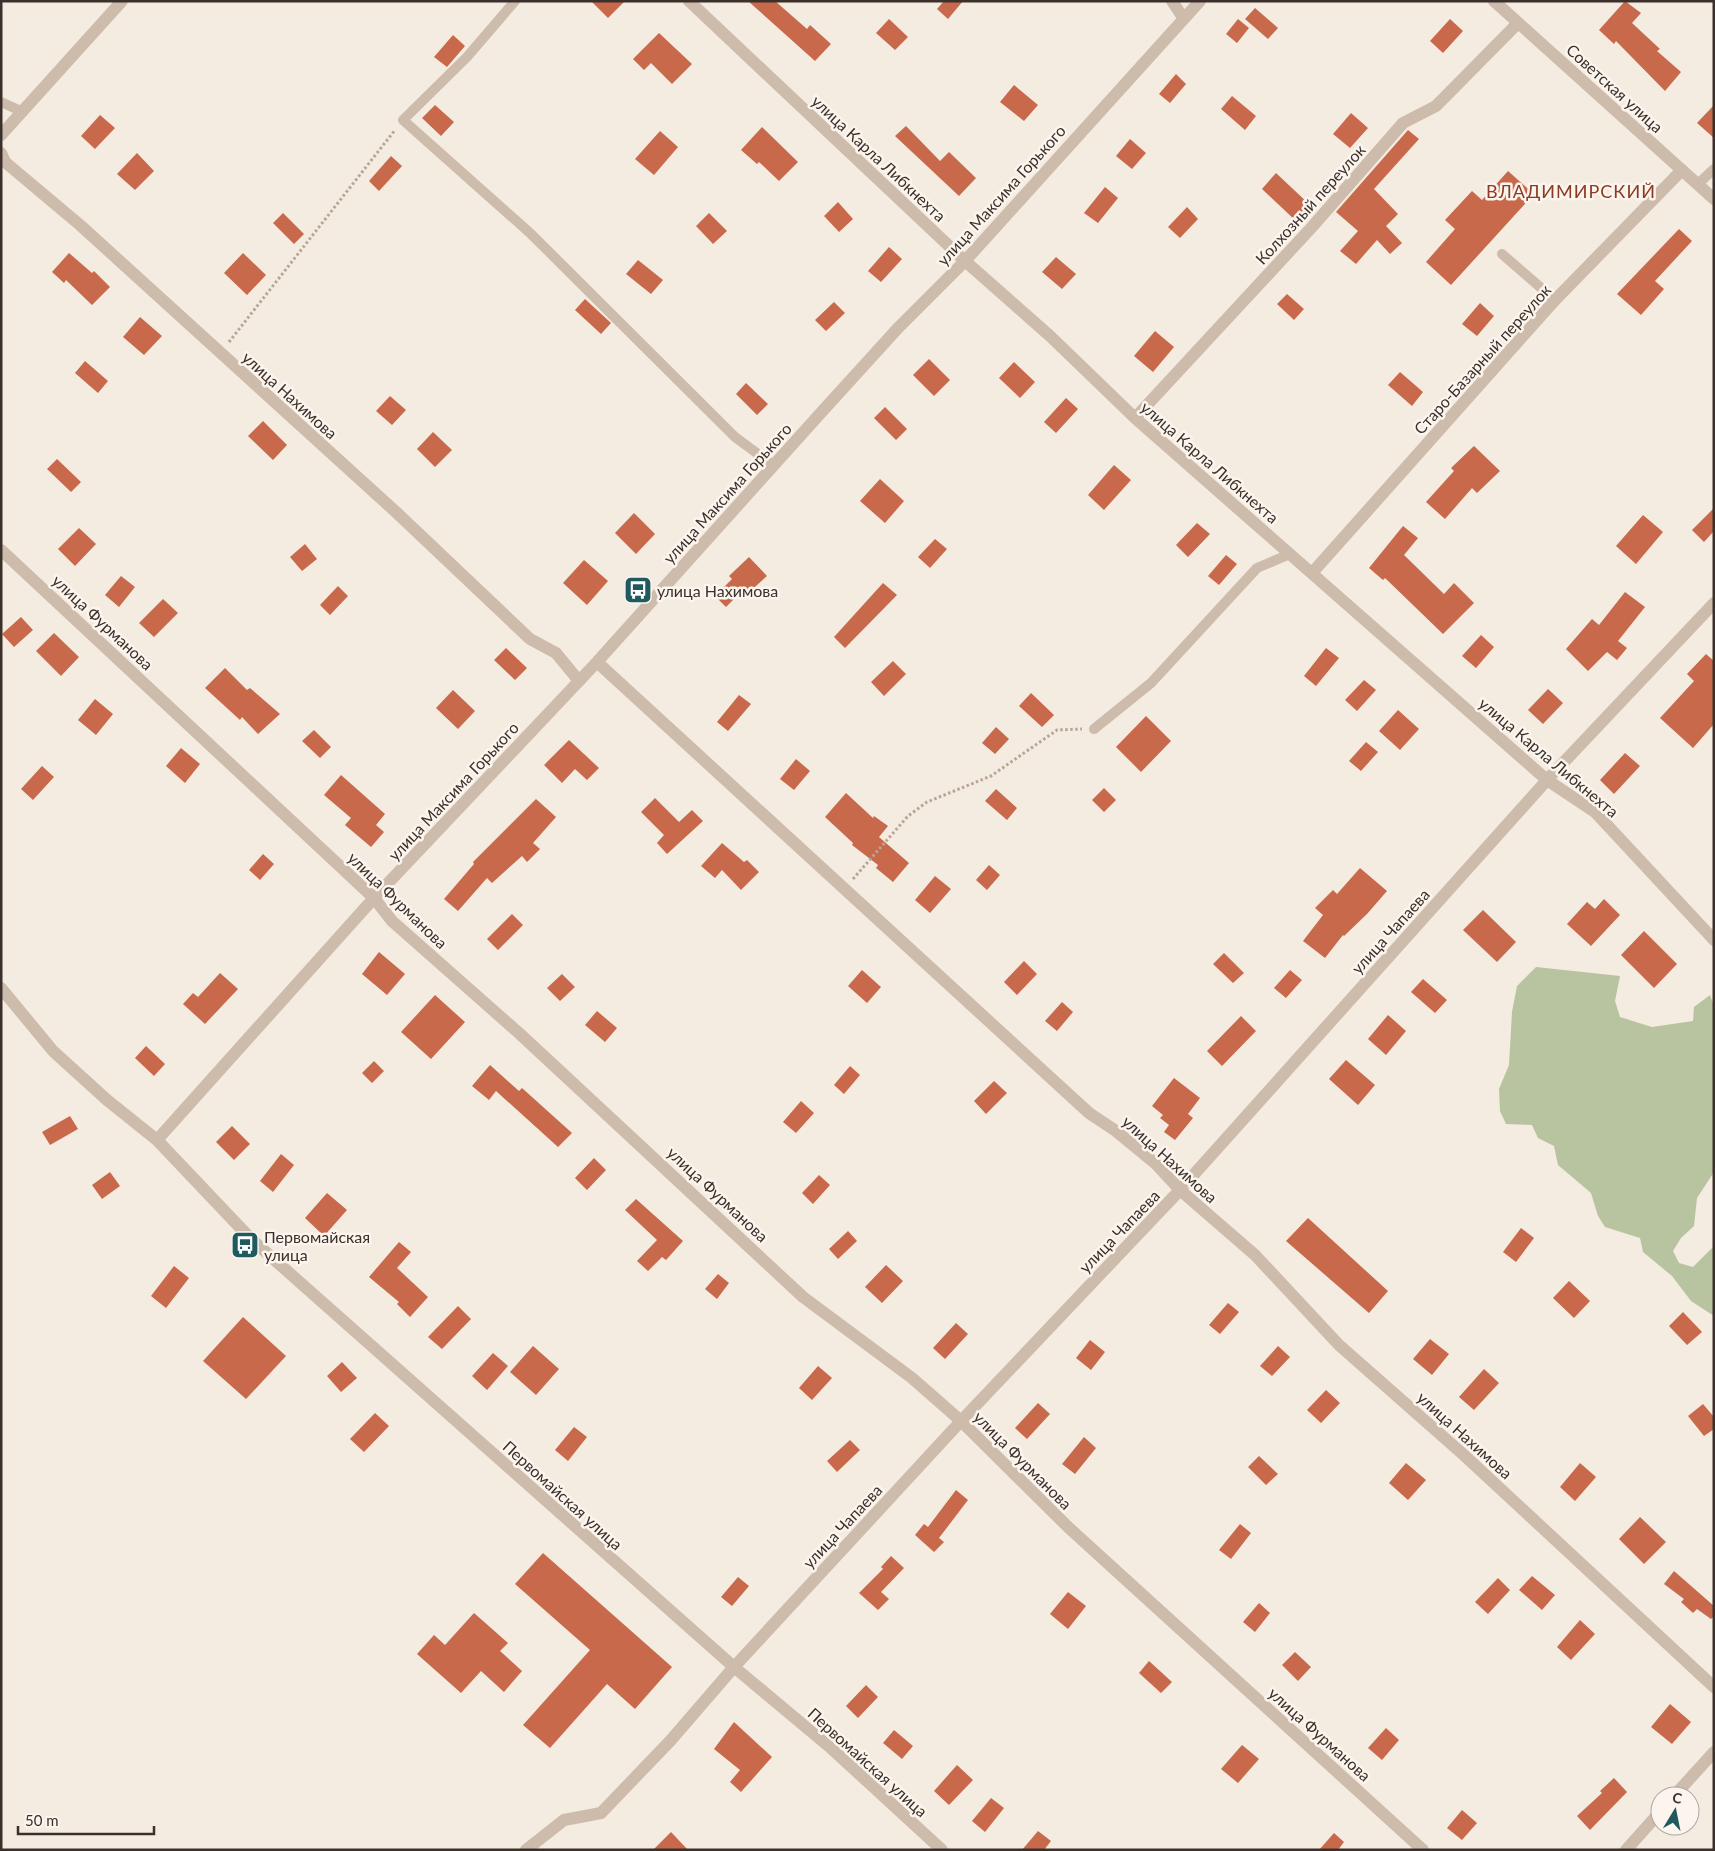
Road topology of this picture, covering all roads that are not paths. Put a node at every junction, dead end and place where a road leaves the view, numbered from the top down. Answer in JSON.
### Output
{"nodes":[{"id":1,"x":122,"y":1,"type":"edge"},
{"id":2,"x":515,"y":1,"type":"edge"},
{"id":3,"x":689,"y":1,"type":"edge"},
{"id":4,"x":1172,"y":1,"type":"edge"},
{"id":5,"x":1200,"y":1,"type":"edge"},
{"id":6,"x":1494,"y":1,"type":"edge"},
{"id":7,"x":1184,"y":19,"type":"junction"},
{"id":8,"x":1518,"y":23,"type":"junction"},
{"id":9,"x":1,"y":102,"type":"edge"},
{"id":10,"x":23,"y":112,"type":"junction"},
{"id":11,"x":1,"y":135,"type":"edge"},
{"id":12,"x":1,"y":153,"type":"edge"},
{"id":13,"x":1714,"y":169,"type":"edge"},
{"id":14,"x":1682,"y":170,"type":"junction"},
{"id":15,"x":1698,"y":184,"type":"junction"},
{"id":16,"x":1714,"y":199,"type":"edge"},
{"id":17,"x":1502,"y":254,"type":"dead end"},
{"id":18,"x":965,"y":261,"type":"junction"},
{"id":19,"x":1555,"y":300,"type":"junction"},
{"id":20,"x":1135,"y":418,"type":"junction"},
{"id":21,"x":773,"y":465,"type":"junction"},
{"id":22,"x":1,"y":550,"type":"edge"},
{"id":23,"x":1290,"y":554,"type":"junction"},
{"id":24,"x":1312,"y":574,"type":"junction"},
{"id":25,"x":1714,"y":603,"type":"edge"},
{"id":26,"x":597,"y":662,"type":"junction"},
{"id":27,"x":579,"y":681,"type":"junction"},
{"id":28,"x":1094,"y":729,"type":"road end"},
{"id":29,"x":1546,"y":780,"type":"junction"},
{"id":30,"x":374,"y":898,"type":"junction"},
{"id":31,"x":1714,"y":940,"type":"edge"},
{"id":32,"x":1,"y":988,"type":"edge"},
{"id":33,"x":157,"y":1140,"type":"junction"},
{"id":34,"x":1180,"y":1190,"type":"junction"},
{"id":35,"x":961,"y":1421,"type":"junction"},
{"id":36,"x":734,"y":1667,"type":"junction"},
{"id":37,"x":1714,"y":1687,"type":"edge"},
{"id":38,"x":1714,"y":1752,"type":"edge"},
{"id":39,"x":1683,"y":1786,"type":"edge"},
{"id":40,"x":1650,"y":1823,"type":"edge"},
{"id":41,"x":526,"y":1850,"type":"edge"},
{"id":42,"x":942,"y":1850,"type":"edge"},
{"id":43,"x":1423,"y":1850,"type":"edge"},
{"id":44,"x":1626,"y":1850,"type":"edge"}],
"edges":[{"from":1,"to":10,"type":"street"},
{"from":2,"to":21,"type":"lane"},
{"from":3,"to":18,"type":"street","name":"улица Карла Либкнехта"},
{"from":4,"to":7,"type":"street"},
{"from":5,"to":7,"type":"street","name":"улица Максима Горького"},
{"from":6,"to":8,"type":"street","name":"Советская улица"},
{"from":7,"to":18,"type":"street","name":"улица Максима Горького"},
{"from":8,"to":14,"type":"street","name":"Советская улица"},
{"from":8,"to":20,"type":"street","name":"Колхозный переулок"},
{"from":9,"to":10,"type":"lane"},
{"from":10,"to":11,"type":"street"},
{"from":12,"to":27,"type":"street","name":"улица Нахимова"},
{"from":13,"to":15,"type":"lane"},
{"from":14,"to":15,"type":"street","name":"Советская улица"},
{"from":14,"to":19,"type":"street","name":"Старо-Базарный переулок"},
{"from":15,"to":16,"type":"street","name":"Советская улица"},
{"from":17,"to":19,"type":"lane"},
{"from":18,"to":20,"type":"street","name":"улица Карла Либкнехта"},
{"from":18,"to":21,"type":"street","name":"улица Максима Горького"},
{"from":19,"to":24,"type":"street","name":"Старо-Базарный переулок"},
{"from":20,"to":23,"type":"street","name":"улица Карла Либкнехта"},
{"from":21,"to":26,"type":"street","name":"улица Максима Горького"},
{"from":22,"to":30,"type":"street","name":"улица Фурманова"},
{"from":23,"to":24,"type":"street","name":"улица Карла Либкнехта"},
{"from":23,"to":28,"type":"lane"},
{"from":24,"to":29,"type":"street","name":"улица Карла Либкнехта"},
{"from":25,"to":29,"type":"street","name":"улица Чапаева"},
{"from":26,"to":27,"type":"street","name":"улица Максима Горького"},
{"from":26,"to":34,"type":"street","name":"улица Нахимова"},
{"from":27,"to":30,"type":"street","name":"улица Максима Горького"},
{"from":29,"to":31,"type":"street","name":"улица Карла Либкнехта"},
{"from":29,"to":34,"type":"street","name":"улица Чапаева"},
{"from":30,"to":33,"type":"street","name":"улица Максима Горького"},
{"from":30,"to":35,"type":"street","name":"улица Фурманова"},
{"from":32,"to":33,"type":"street","name":"Первомайская улица"},
{"from":33,"to":36,"type":"street","name":"Первомайская улица"},
{"from":34,"to":35,"type":"street","name":"улица Чапаева"},
{"from":34,"to":37,"type":"street","name":"улица Нахимова"},
{"from":35,"to":36,"type":"street","name":"улица Чапаева"},
{"from":35,"to":43,"type":"street","name":"улица Фурманова"},
{"from":36,"to":41,"type":"street","name":"улица Чапаева"},
{"from":36,"to":42,"type":"street","name":"Первомайская улица"},
{"from":38,"to":39,"type":"street"},
{"from":40,"to":44,"type":"street"}]}
